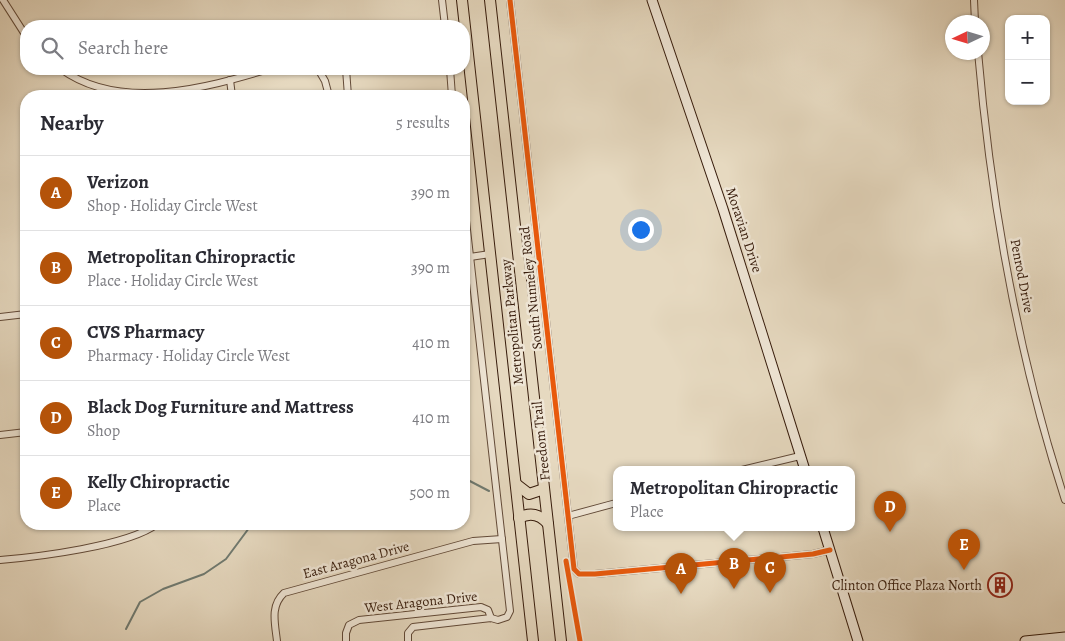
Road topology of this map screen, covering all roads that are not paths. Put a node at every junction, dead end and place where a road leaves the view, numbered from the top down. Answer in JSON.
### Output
{"nodes":[{"id":1,"x":2,"y":0,"type":"edge"},
{"id":2,"x":442,"y":0,"type":"edge"},
{"id":3,"x":462,"y":0,"type":"edge"},
{"id":4,"x":490,"y":0,"type":"edge"},
{"id":5,"x":510,"y":0,"type":"edge"},
{"id":6,"x":652,"y":0,"type":"edge"},
{"id":7,"x":974,"y":0,"type":"edge"},
{"id":8,"x":975,"y":15,"type":"edge"},
{"id":9,"x":444,"y":20,"type":"edge"},
{"id":10,"x":464,"y":20,"type":"edge"},
{"id":11,"x":20,"y":27,"type":"edge"},
{"id":12,"x":979,"y":60,"type":"edge"},
{"id":13,"x":470,"y":73,"type":"edge"},
{"id":14,"x":73,"y":75,"type":"edge"},
{"id":15,"x":248,"y":75,"type":"edge"},
{"id":16,"x":322,"y":75,"type":"edge"},
{"id":17,"x":346,"y":75,"type":"edge"},
{"id":18,"x":450,"y":75,"type":"edge"},
{"id":19,"x":230,"y":80,"type":"junction"},
{"id":20,"x":123,"y":90,"type":"edge"},
{"id":21,"x":168,"y":90,"type":"edge"},
{"id":22,"x":231,"y":90,"type":"edge"},
{"id":23,"x":327,"y":90,"type":"edge"},
{"id":24,"x":348,"y":90,"type":"edge"},
{"id":25,"x":452,"y":90,"type":"edge"},
{"id":26,"x":490,"y":254,"type":"junction"},
{"id":27,"x":470,"y":256,"type":"edge"},
{"id":28,"x":470,"y":280,"type":"edge"},
{"id":29,"x":20,"y":315,"type":"edge"},
{"id":30,"x":0,"y":317,"type":"edge"},
{"id":31,"x":20,"y":433,"type":"edge"},
{"id":32,"x":0,"y":435,"type":"edge"},
{"id":33,"x":800,"y":456,"type":"junction"},
{"id":34,"x":759,"y":466,"type":"edge"},
{"id":35,"x":804,"y":466,"type":"edge"},
{"id":36,"x":516,"y":484,"type":"junction"},
{"id":37,"x":544,"y":489,"type":"junction"},
{"id":38,"x":1065,"y":500,"type":"edge"},
{"id":39,"x":613,"y":504,"type":"edge"},
{"id":40,"x":568,"y":516,"type":"junction"},
{"id":41,"x":519,"y":518,"type":"junction"},
{"id":42,"x":548,"y":524,"type":"junction"},
{"id":43,"x":142,"y":530,"type":"edge"},
{"id":44,"x":824,"y":531,"type":"edge"},
{"id":45,"x":502,"y":539,"type":"junction"},
{"id":46,"x":830,"y":550,"type":"junction"},
{"id":47,"x":0,"y":560,"type":"edge"},
{"id":48,"x":491,"y":618,"type":"junction"},
{"id":49,"x":1065,"y":637,"type":"edge"},
{"id":50,"x":277,"y":641,"type":"edge"},
{"id":51,"x":346,"y":641,"type":"edge"},
{"id":52,"x":408,"y":641,"type":"edge"},
{"id":53,"x":533,"y":641,"type":"edge"},
{"id":54,"x":561,"y":641,"type":"edge"},
{"id":55,"x":858,"y":641,"type":"edge"},
{"id":56,"x":1024,"y":641,"type":"edge"}],
"edges":[{"from":1,"to":11,"type":"street"},
{"from":2,"to":9,"type":"street"},
{"from":3,"to":10,"type":"main road","name":"Metropolitan Parkway"},
{"from":4,"to":37,"type":"main road","name":"Metropolitan Parkway"},
{"from":5,"to":40,"type":"street","name":"South Nunneley Road"},
{"from":6,"to":33,"type":"street","name":"Moravian Drive"},
{"from":7,"to":8,"type":"street"},
{"from":12,"to":38,"type":"street","name":"Penrod Drive"},
{"from":13,"to":26,"type":"main road","name":"Metropolitan Parkway"},
{"from":14,"to":20,"type":"street"},
{"from":15,"to":19,"type":"street"},
{"from":16,"to":23,"type":"street"},
{"from":17,"to":24,"type":"street"},
{"from":18,"to":25,"type":"street"},
{"from":19,"to":21,"type":"street"},
{"from":19,"to":22,"type":"street"},
{"from":26,"to":27,"type":"street"},
{"from":26,"to":36,"type":"main road","name":"Metropolitan Parkway"},
{"from":28,"to":45,"type":"street"},
{"from":29,"to":30,"type":"street"},
{"from":31,"to":32,"type":"street"},
{"from":33,"to":34,"type":"street"},
{"from":33,"to":35,"type":"street","name":"Moravian Drive"},
{"from":36,"to":37,"type":"main road"},
{"from":36,"to":41,"type":"main road","name":"Metropolitan Parkway"},
{"from":37,"to":42,"type":"main road","name":"Metropolitan Parkway"},
{"from":39,"to":40,"type":"street"},
{"from":40,"to":46,"type":"street","name":"South Nunneley Road"},
{"from":41,"to":42,"type":"main road"},
{"from":41,"to":53,"type":"main road","name":"Metropolitan Parkway"},
{"from":42,"to":54,"type":"main road","name":"Metropolitan Parkway"},
{"from":43,"to":47,"type":"street"},
{"from":44,"to":46,"type":"street"},
{"from":45,"to":48,"type":"street"},
{"from":45,"to":50,"type":"street","name":"East Aragona Drive"},
{"from":46,"to":55,"type":"street"},
{"from":48,"to":51,"type":"street","name":"West Aragona Drive"},
{"from":48,"to":52,"type":"street"},
{"from":49,"to":56,"type":"street"}]}
